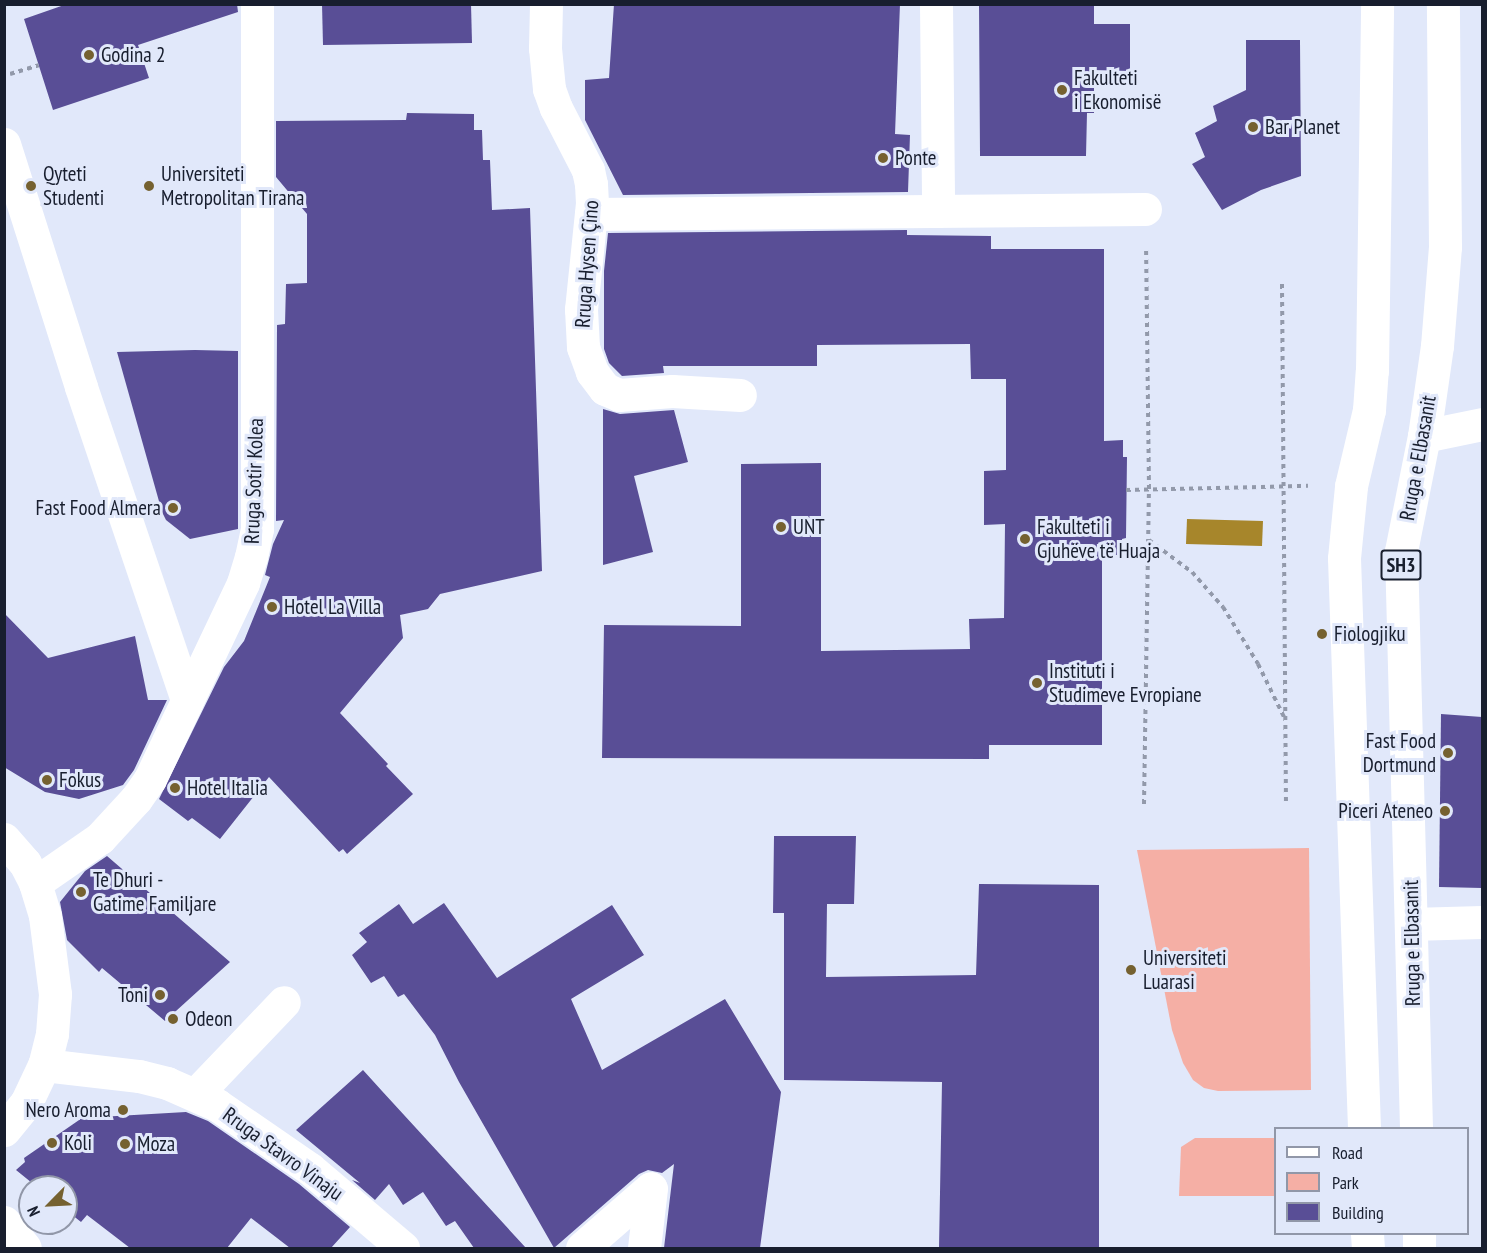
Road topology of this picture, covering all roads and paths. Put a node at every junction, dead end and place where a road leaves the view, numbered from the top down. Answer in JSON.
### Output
{"nodes":[{"id":1,"x":257,"y":4,"type":"edge"},
{"id":2,"x":546,"y":4,"type":"edge"},
{"id":3,"x":936,"y":4,"type":"edge"},
{"id":4,"x":1377,"y":4,"type":"edge"},
{"id":5,"x":1443,"y":4,"type":"edge"},
{"id":6,"x":39,"y":65,"type":"dead end"},
{"id":7,"x":10,"y":74,"type":"dead end"},
{"id":8,"x":4,"y":144,"type":"edge"},
{"id":9,"x":1145,"y":209,"type":"joint"},
{"id":10,"x":938,"y":211,"type":"junction"},
{"id":11,"x":591,"y":214,"type":"junction"},
{"id":12,"x":1282,"y":284,"type":"dead end"},
{"id":13,"x":740,"y":395,"type":"dead end"},
{"id":14,"x":1482,"y":424,"type":"edge"},
{"id":15,"x":1424,"y":436,"type":"junction"},
{"id":16,"x":1351,"y":486,"type":"junction"},
{"id":17,"x":1284,"y":487,"type":"junction"},
{"id":18,"x":1149,"y":489,"type":"junction"},
{"id":19,"x":1126,"y":490,"type":"dead end"},
{"id":20,"x":1148,"y":540,"type":"junction"},
{"id":21,"x":188,"y":701,"type":"junction"},
{"id":22,"x":1285,"y":720,"type":"junction"},
{"id":23,"x":1286,"y":803,"type":"dead end"},
{"id":24,"x":1144,"y":804,"type":"dead end"},
{"id":25,"x":4,"y":839,"type":"edge"},
{"id":26,"x":35,"y":883,"type":"junction"},
{"id":27,"x":1482,"y":922,"type":"edge"},
{"id":28,"x":1411,"y":924,"type":"junction"},
{"id":29,"x":284,"y":1002,"type":"dead end"},
{"id":30,"x":44,"y":1065,"type":"junction"},
{"id":31,"x":195,"y":1094,"type":"junction"},
{"id":32,"x":6,"y":1126,"type":"edge"},
{"id":33,"x":1364,"y":1127,"type":"edge"},
{"id":34,"x":1416,"y":1127,"type":"edge"},
{"id":35,"x":4,"y":1222,"type":"edge"},
{"id":36,"x":25,"y":1248,"type":"edge"},
{"id":37,"x":403,"y":1248,"type":"edge"},
{"id":38,"x":582,"y":1248,"type":"edge"},
{"id":39,"x":644,"y":1248,"type":"edge"}],
"edges":[{"from":1,"to":21,"type":"street","name":"Rruga Sotir Kolea"},
{"from":2,"to":11,"type":"street","name":"Rruga Hysen Çino"},
{"from":3,"to":10,"type":"street"},
{"from":4,"to":16,"type":"street"},
{"from":5,"to":15,"type":"street","name":"Rruga e Elbasanit","number":"SH3"},
{"from":6,"to":7,"type":"path"},
{"from":8,"to":21,"type":"street"},
{"from":9,"to":10,"type":"street"},
{"from":9,"to":18,"type":"path"},
{"from":10,"to":11,"type":"street"},
{"from":11,"to":13,"type":"street","name":"Rruga Hysen Çino"},
{"from":12,"to":17,"type":"path"},
{"from":14,"to":15,"type":"street"},
{"from":15,"to":28,"type":"street","name":"Rruga e Elbasanit","number":"SH3"},
{"from":16,"to":17,"type":"path"},
{"from":16,"to":33,"type":"street"},
{"from":17,"to":18,"type":"path"},
{"from":17,"to":22,"type":"path"},
{"from":18,"to":19,"type":"path"},
{"from":18,"to":20,"type":"path"},
{"from":20,"to":22,"type":"path"},
{"from":20,"to":24,"type":"path"},
{"from":21,"to":26,"type":"street","name":"Rruga Sotir Kolea"},
{"from":22,"to":23,"type":"path"},
{"from":25,"to":26,"type":"street"},
{"from":26,"to":30,"type":"street"},
{"from":27,"to":28,"type":"street"},
{"from":28,"to":34,"type":"street","name":"Rruga e Elbasanit","number":"SH3"},
{"from":29,"to":31,"type":"street"},
{"from":30,"to":31,"type":"street","name":"Rruga Stavro Vinaju"},
{"from":30,"to":32,"type":"street"},
{"from":31,"to":37,"type":"street","name":"Rruga Stavro Vinaju"},
{"from":35,"to":36,"type":"street"},
{"from":38,"to":39,"type":"street"}]}
